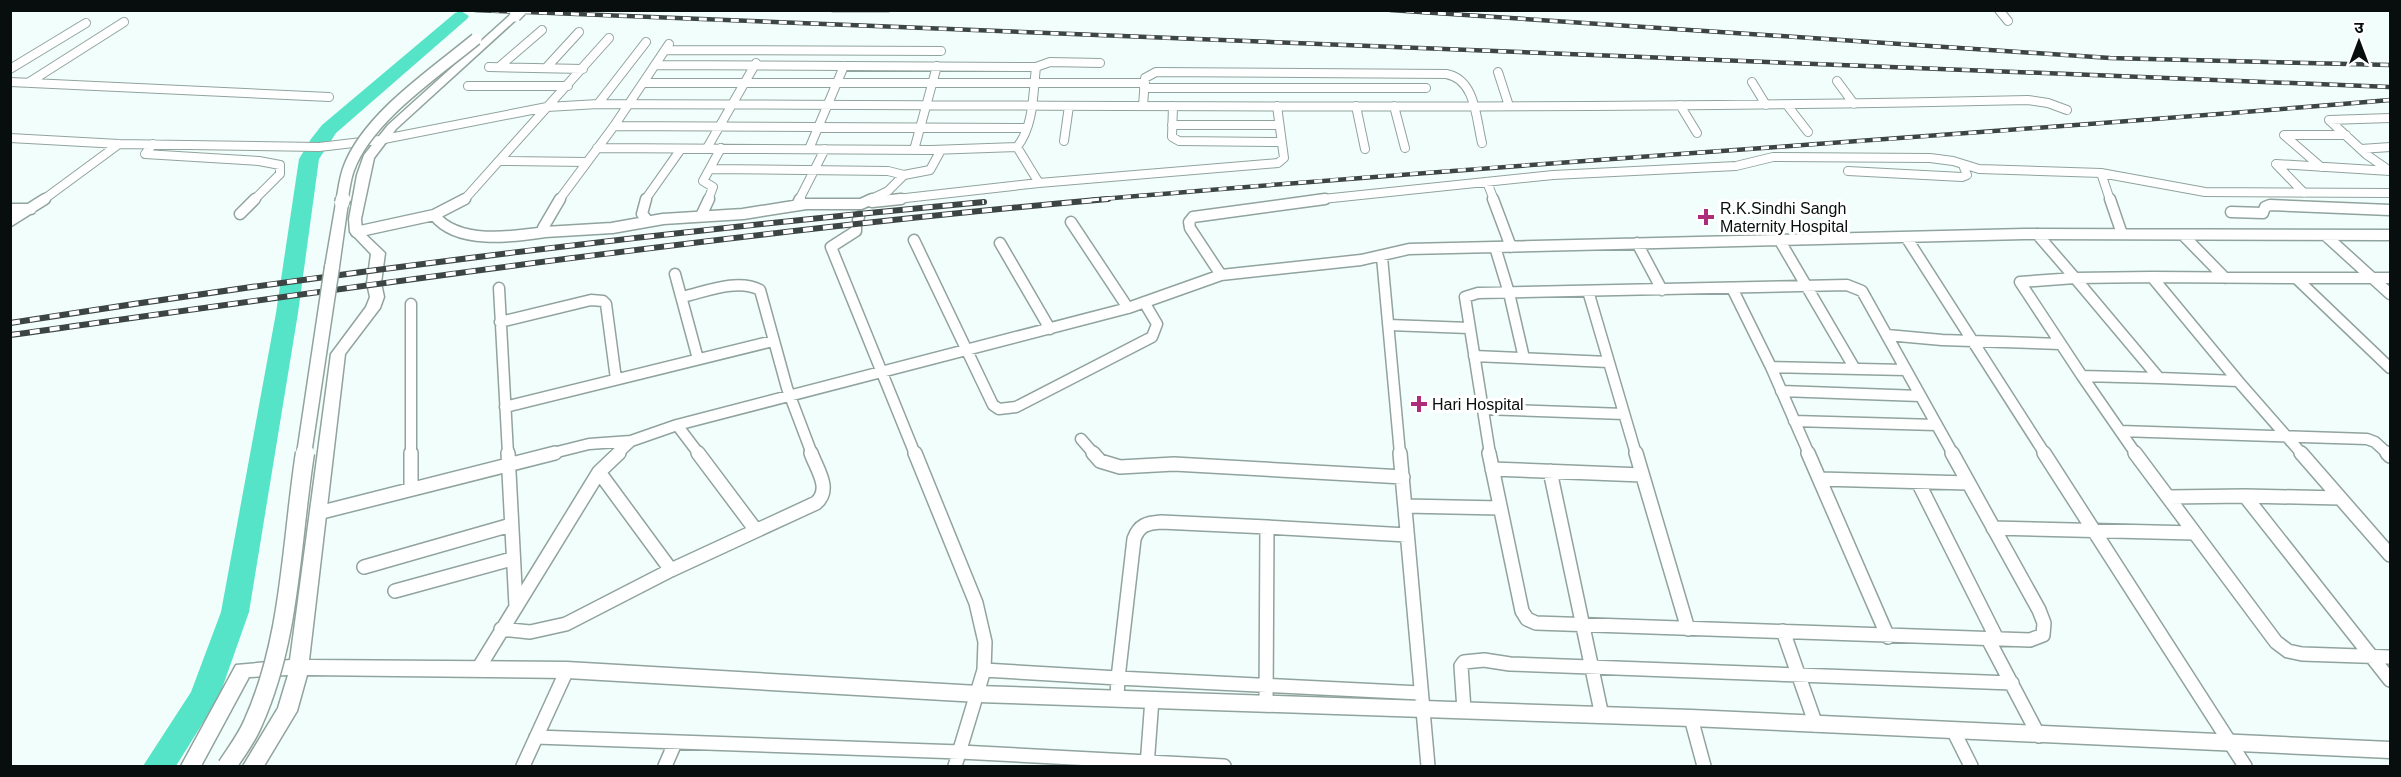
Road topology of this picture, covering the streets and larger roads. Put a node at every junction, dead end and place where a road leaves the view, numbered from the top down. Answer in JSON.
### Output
{"nodes":[{"id":1,"x":1999,"y":10,"type":"edge"},
{"id":2,"x":512,"y":13,"type":"edge"},
{"id":3,"x":2008,"y":21,"type":"dead end"},
{"id":4,"x":124,"y":22,"type":"dead end"},
{"id":5,"x":86,"y":23,"type":"dead end"},
{"id":6,"x":542,"y":30,"type":"dead end"},
{"id":7,"x":579,"y":32,"type":"dead end"},
{"id":8,"x":609,"y":38,"type":"dead end"},
{"id":9,"x":646,"y":42,"type":"dead end"},
{"id":10,"x":764,"y":50,"type":"junction"},
{"id":11,"x":941,"y":51,"type":"dead end"},
{"id":12,"x":1100,"y":63,"type":"dead end"},
{"id":13,"x":655,"y":65,"type":"junction"},
{"id":14,"x":754,"y":66,"type":"junction"},
{"id":15,"x":844,"y":66,"type":"junction"},
{"id":16,"x":937,"y":66,"type":"junction"},
{"id":17,"x":489,"y":67,"type":"dead end"},
{"id":18,"x":499,"y":67,"type":"junction"},
{"id":19,"x":1036,"y":67,"type":"junction"},
{"id":20,"x":546,"y":68,"type":"junction"},
{"id":21,"x":10,"y":69,"type":"edge"},
{"id":22,"x":583,"y":69,"type":"junction"},
{"id":23,"x":1498,"y":72,"type":"dead end"},
{"id":24,"x":1422,"y":74,"type":"junction"},
{"id":25,"x":1837,"y":81,"type":"dead end"},
{"id":26,"x":10,"y":82,"type":"edge"},
{"id":27,"x":1752,"y":82,"type":"dead end"},
{"id":28,"x":28,"y":83,"type":"junction"},
{"id":29,"x":643,"y":83,"type":"junction"},
{"id":30,"x":837,"y":83,"type":"junction"},
{"id":31,"x":933,"y":83,"type":"junction"},
{"id":32,"x":745,"y":84,"type":"junction"},
{"id":33,"x":1034,"y":84,"type":"junction"},
{"id":34,"x":1145,"y":85,"type":"junction"},
{"id":35,"x":468,"y":86,"type":"dead end"},
{"id":36,"x":568,"y":86,"type":"junction"},
{"id":37,"x":1426,"y":88,"type":"junction"},
{"id":38,"x":330,"y":97,"type":"dead end"},
{"id":39,"x":598,"y":104,"type":"junction"},
{"id":40,"x":1854,"y":104,"type":"junction"},
{"id":41,"x":627,"y":105,"type":"junction"},
{"id":42,"x":732,"y":105,"type":"junction"},
{"id":43,"x":1680,"y":105,"type":"junction"},
{"id":44,"x":1766,"y":105,"type":"junction"},
{"id":45,"x":1787,"y":105,"type":"junction"},
{"id":46,"x":828,"y":106,"type":"junction"},
{"id":47,"x":927,"y":106,"type":"junction"},
{"id":48,"x":1030,"y":106,"type":"junction"},
{"id":49,"x":1070,"y":106,"type":"junction"},
{"id":50,"x":1143,"y":106,"type":"junction"},
{"id":51,"x":1173,"y":106,"type":"junction"},
{"id":52,"x":1276,"y":106,"type":"junction"},
{"id":53,"x":1356,"y":106,"type":"junction"},
{"id":54,"x":1394,"y":106,"type":"junction"},
{"id":55,"x":1431,"y":106,"type":"junction"},
{"id":56,"x":1473,"y":106,"type":"junction"},
{"id":57,"x":1509,"y":106,"type":"junction"},
{"id":58,"x":547,"y":107,"type":"junction"},
{"id":59,"x":2067,"y":110,"type":"dead end"},
{"id":60,"x":2391,"y":118,"type":"edge"},
{"id":61,"x":1172,"y":125,"type":"junction"},
{"id":62,"x":1279,"y":125,"type":"junction"},
{"id":63,"x":614,"y":126,"type":"junction"},
{"id":64,"x":720,"y":127,"type":"junction"},
{"id":65,"x":819,"y":127,"type":"junction"},
{"id":66,"x":921,"y":128,"type":"junction"},
{"id":67,"x":1026,"y":128,"type":"junction"},
{"id":68,"x":1808,"y":132,"type":"dead end"},
{"id":69,"x":1697,"y":133,"type":"dead end"},
{"id":70,"x":2346,"y":135,"type":"junction"},
{"id":71,"x":10,"y":138,"type":"edge"},
{"id":72,"x":379,"y":140,"type":"junction"},
{"id":73,"x":1064,"y":141,"type":"dead end"},
{"id":74,"x":1281,"y":142,"type":"junction"},
{"id":75,"x":1482,"y":143,"type":"dead end"},
{"id":76,"x":119,"y":144,"type":"junction"},
{"id":77,"x":153,"y":144,"type":"junction"},
{"id":78,"x":1017,"y":147,"type":"junction"},
{"id":79,"x":2391,"y":147,"type":"edge"},
{"id":80,"x":597,"y":148,"type":"junction"},
{"id":81,"x":681,"y":148,"type":"junction"},
{"id":82,"x":707,"y":148,"type":"junction"},
{"id":83,"x":721,"y":148,"type":"junction"},
{"id":84,"x":809,"y":148,"type":"junction"},
{"id":85,"x":1404,"y":148,"type":"dead end"},
{"id":86,"x":825,"y":149,"type":"junction"},
{"id":87,"x":1365,"y":149,"type":"dead end"},
{"id":88,"x":2361,"y":149,"type":"junction"},
{"id":89,"x":914,"y":150,"type":"junction"},
{"id":90,"x":941,"y":150,"type":"junction"},
{"id":91,"x":500,"y":161,"type":"junction"},
{"id":92,"x":587,"y":162,"type":"junction"},
{"id":93,"x":1963,"y":165,"type":"junction"},
{"id":94,"x":2321,"y":167,"type":"junction"},
{"id":95,"x":710,"y":168,"type":"junction"},
{"id":96,"x":814,"y":169,"type":"junction"},
{"id":97,"x":1848,"y":171,"type":"dead end"},
{"id":98,"x":2390,"y":171,"type":"edge"},
{"id":99,"x":2101,"y":173,"type":"junction"},
{"id":100,"x":904,"y":176,"type":"junction"},
{"id":101,"x":1487,"y":182,"type":"junction"},
{"id":102,"x":1039,"y":183,"type":"junction"},
{"id":103,"x":2304,"y":193,"type":"junction"},
{"id":104,"x":2391,"y":193,"type":"edge"},
{"id":105,"x":797,"y":206,"type":"junction"},
{"id":106,"x":10,"y":208,"type":"edge"},
{"id":107,"x":31,"y":209,"type":"junction"},
{"id":108,"x":2391,"y":210,"type":"edge"},
{"id":109,"x":2231,"y":212,"type":"dead end"},
{"id":110,"x":240,"y":214,"type":"dead end"},
{"id":111,"x":434,"y":215,"type":"junction"},
{"id":112,"x":701,"y":216,"type":"junction"},
{"id":113,"x":859,"y":216,"type":"junction"},
{"id":114,"x":10,"y":221,"type":"edge"},
{"id":115,"x":648,"y":221,"type":"junction"},
{"id":116,"x":1071,"y":222,"type":"dead end"},
{"id":117,"x":356,"y":232,"type":"junction"},
{"id":118,"x":545,"y":232,"type":"junction"},
{"id":119,"x":2037,"y":234,"type":"junction"},
{"id":120,"x":2122,"y":234,"type":"junction"},
{"id":121,"x":2183,"y":235,"type":"junction"},
{"id":122,"x":2325,"y":235,"type":"junction"},
{"id":123,"x":2391,"y":235,"type":"edge"},
{"id":124,"x":1906,"y":237,"type":"junction"},
{"id":125,"x":914,"y":240,"type":"dead end"},
{"id":126,"x":1779,"y":241,"type":"junction"},
{"id":127,"x":1000,"y":243,"type":"dead end"},
{"id":128,"x":1637,"y":243,"type":"junction"},
{"id":129,"x":1494,"y":247,"type":"junction"},
{"id":130,"x":1511,"y":247,"type":"junction"},
{"id":131,"x":1382,"y":257,"type":"junction"},
{"id":132,"x":675,"y":274,"type":"dead end"},
{"id":133,"x":1221,"y":275,"type":"junction"},
{"id":134,"x":2152,"y":277,"type":"junction"},
{"id":135,"x":2075,"y":278,"type":"junction"},
{"id":136,"x":2225,"y":278,"type":"junction"},
{"id":137,"x":2296,"y":278,"type":"junction"},
{"id":138,"x":2373,"y":278,"type":"junction"},
{"id":139,"x":2391,"y":278,"type":"edge"},
{"id":140,"x":1808,"y":285,"type":"junction"},
{"id":141,"x":499,"y":288,"type":"dead end"},
{"id":142,"x":1732,"y":288,"type":"junction"},
{"id":143,"x":1662,"y":290,"type":"junction"},
{"id":144,"x":1588,"y":291,"type":"junction"},
{"id":145,"x":1509,"y":293,"type":"junction"},
{"id":146,"x":2391,"y":294,"type":"edge"},
{"id":147,"x":681,"y":297,"type":"junction"},
{"id":148,"x":1144,"y":302,"type":"junction"},
{"id":149,"x":411,"y":304,"type":"dead end"},
{"id":150,"x":1128,"y":308,"type":"junction"},
{"id":151,"x":500,"y":322,"type":"junction"},
{"id":152,"x":1389,"y":325,"type":"junction"},
{"id":153,"x":1469,"y":328,"type":"junction"},
{"id":154,"x":1050,"y":329,"type":"junction"},
{"id":155,"x":1887,"y":335,"type":"junction"},
{"id":156,"x":773,"y":341,"type":"junction"},
{"id":157,"x":1974,"y":342,"type":"junction"},
{"id":158,"x":2060,"y":344,"type":"junction"},
{"id":159,"x":967,"y":350,"type":"junction"},
{"id":160,"x":1474,"y":356,"type":"junction"},
{"id":161,"x":1524,"y":358,"type":"junction"},
{"id":162,"x":698,"y":359,"type":"junction"},
{"id":163,"x":1608,"y":362,"type":"junction"},
{"id":164,"x":1771,"y":367,"type":"junction"},
{"id":165,"x":2391,"y":368,"type":"edge"},
{"id":166,"x":1855,"y":369,"type":"junction"},
{"id":167,"x":1906,"y":370,"type":"junction"},
{"id":168,"x":884,"y":372,"type":"junction"},
{"id":169,"x":2082,"y":376,"type":"junction"},
{"id":170,"x":2159,"y":378,"type":"junction"},
{"id":171,"x":616,"y":379,"type":"junction"},
{"id":172,"x":2238,"y":381,"type":"junction"},
{"id":173,"x":1781,"y":391,"type":"junction"},
{"id":174,"x":792,"y":396,"type":"junction"},
{"id":175,"x":1920,"y":396,"type":"junction"},
{"id":176,"x":505,"y":407,"type":"junction"},
{"id":177,"x":1483,"y":409,"type":"junction"},
{"id":178,"x":1624,"y":414,"type":"junction"},
{"id":179,"x":1794,"y":421,"type":"junction"},
{"id":180,"x":1936,"y":425,"type":"junction"},
{"id":181,"x":677,"y":426,"type":"junction"},
{"id":182,"x":2120,"y":431,"type":"junction"},
{"id":183,"x":2287,"y":436,"type":"junction"},
{"id":184,"x":1081,"y":439,"type":"dead end"},
{"id":185,"x":631,"y":441,"type":"junction"},
{"id":186,"x":2391,"y":456,"type":"edge"},
{"id":187,"x":509,"y":463,"type":"junction"},
{"id":188,"x":1492,"y":469,"type":"junction"},
{"id":189,"x":1550,"y":471,"type":"junction"},
{"id":190,"x":599,"y":472,"type":"junction"},
{"id":191,"x":1642,"y":475,"type":"junction"},
{"id":192,"x":1403,"y":477,"type":"junction"},
{"id":193,"x":1820,"y":479,"type":"junction"},
{"id":194,"x":1917,"y":482,"type":"junction"},
{"id":195,"x":1968,"y":483,"type":"junction"},
{"id":196,"x":411,"y":489,"type":"junction"},
{"id":197,"x":2245,"y":496,"type":"junction"},
{"id":198,"x":2169,"y":497,"type":"junction"},
{"id":199,"x":2340,"y":498,"type":"junction"},
{"id":200,"x":1405,"y":506,"type":"junction"},
{"id":201,"x":1500,"y":508,"type":"junction"},
{"id":202,"x":318,"y":513,"type":"junction"},
{"id":203,"x":511,"y":525,"type":"junction"},
{"id":204,"x":1267,"y":527,"type":"junction"},
{"id":205,"x":1993,"y":528,"type":"junction"},
{"id":206,"x":755,"y":530,"type":"junction"},
{"id":207,"x":2096,"y":531,"type":"junction"},
{"id":208,"x":2194,"y":533,"type":"junction"},
{"id":209,"x":1407,"y":535,"type":"junction"},
{"id":210,"x":2391,"y":555,"type":"edge"},
{"id":211,"x":512,"y":559,"type":"junction"},
{"id":212,"x":364,"y":567,"type":"dead end"},
{"id":213,"x":671,"y":570,"type":"junction"},
{"id":214,"x":395,"y":591,"type":"dead end"},
{"id":215,"x":516,"y":606,"type":"junction"},
{"id":216,"x":1584,"y":626,"type":"junction"},
{"id":217,"x":501,"y":629,"type":"junction"},
{"id":218,"x":1688,"y":629,"type":"junction"},
{"id":219,"x":1783,"y":631,"type":"junction"},
{"id":220,"x":1888,"y":637,"type":"junction"},
{"id":221,"x":1993,"y":639,"type":"junction"},
{"id":222,"x":2372,"y":657,"type":"junction"},
{"id":223,"x":2391,"y":657,"type":"edge"},
{"id":224,"x":1592,"y":666,"type":"junction"},
{"id":225,"x":298,"y":667,"type":"junction"},
{"id":226,"x":478,"y":669,"type":"junction"},
{"id":227,"x":567,"y":670,"type":"junction"},
{"id":228,"x":984,"y":670,"type":"junction"},
{"id":229,"x":1798,"y":675,"type":"junction"},
{"id":230,"x":1118,"y":678,"type":"junction"},
{"id":231,"x":2391,"y":680,"type":"edge"},
{"id":232,"x":2012,"y":683,"type":"junction"},
{"id":233,"x":1266,"y":684,"type":"junction"},
{"id":234,"x":978,"y":694,"type":"junction"},
{"id":235,"x":1117,"y":698,"type":"junction"},
{"id":236,"x":1152,"y":699,"type":"junction"},
{"id":237,"x":1420,"y":701,"type":"junction"},
{"id":238,"x":1266,"y":704,"type":"junction"},
{"id":239,"x":1464,"y":710,"type":"junction"},
{"id":240,"x":1602,"y":716,"type":"junction"},
{"id":241,"x":1690,"y":718,"type":"junction"},
{"id":242,"x":1816,"y":725,"type":"junction"},
{"id":243,"x":1954,"y":732,"type":"junction"},
{"id":244,"x":2039,"y":736,"type":"junction"},
{"id":245,"x":536,"y":737,"type":"junction"},
{"id":246,"x":675,"y":743,"type":"junction"},
{"id":247,"x":2232,"y":745,"type":"junction"},
{"id":248,"x":2391,"y":750,"type":"edge"},
{"id":249,"x":958,"y":759,"type":"edge"},
{"id":250,"x":1148,"y":765,"type":"edge"},
{"id":251,"x":191,"y":766,"type":"edge"},
{"id":252,"x":227,"y":766,"type":"edge"},
{"id":253,"x":253,"y":766,"type":"edge"},
{"id":254,"x":523,"y":766,"type":"edge"},
{"id":255,"x":665,"y":766,"type":"edge"},
{"id":256,"x":1224,"y":766,"type":"edge"},
{"id":257,"x":1428,"y":766,"type":"edge"},
{"id":258,"x":1704,"y":766,"type":"edge"},
{"id":259,"x":1971,"y":766,"type":"edge"},
{"id":260,"x":2246,"y":766,"type":"edge"}],
"edges":[{"from":1,"to":3,"type":"street"},
{"from":2,"to":72,"type":"street"},
{"from":2,"to":252,"type":"street","bridge":true},
{"from":4,"to":28,"type":"street"},
{"from":5,"to":21,"type":"street"},
{"from":6,"to":18,"type":"street"},
{"from":7,"to":20,"type":"street"},
{"from":8,"to":22,"type":"street"},
{"from":9,"to":39,"type":"street"},
{"from":10,"to":11,"type":"street"},
{"from":10,"to":13,"type":"street"},
{"from":10,"to":14,"type":"street"},
{"from":12,"to":19,"type":"street"},
{"from":13,"to":14,"type":"street"},
{"from":13,"to":29,"type":"street"},
{"from":14,"to":15,"type":"street"},
{"from":14,"to":32,"type":"street"},
{"from":15,"to":16,"type":"street"},
{"from":15,"to":30,"type":"street"},
{"from":16,"to":19,"type":"street"},
{"from":16,"to":31,"type":"street"},
{"from":17,"to":18,"type":"street"},
{"from":18,"to":20,"type":"street"},
{"from":19,"to":33,"type":"street"},
{"from":20,"to":22,"type":"street"},
{"from":22,"to":36,"type":"street"},
{"from":23,"to":57,"type":"street"},
{"from":24,"to":34,"type":"street"},
{"from":24,"to":37,"type":"street"},
{"from":24,"to":56,"type":"street"},
{"from":25,"to":40,"type":"street"},
{"from":26,"to":28,"type":"street"},
{"from":27,"to":44,"type":"street"},
{"from":28,"to":38,"type":"street"},
{"from":29,"to":32,"type":"street"},
{"from":29,"to":41,"type":"street"},
{"from":30,"to":31,"type":"street"},
{"from":30,"to":32,"type":"street"},
{"from":30,"to":46,"type":"street"},
{"from":31,"to":33,"type":"street"},
{"from":31,"to":47,"type":"street"},
{"from":32,"to":42,"type":"street"},
{"from":33,"to":34,"type":"street"},
{"from":33,"to":48,"type":"street"},
{"from":34,"to":37,"type":"street"},
{"from":34,"to":50,"type":"street"},
{"from":35,"to":36,"type":"street"},
{"from":36,"to":58,"type":"street"},
{"from":37,"to":55,"type":"street"},
{"from":39,"to":41,"type":"street"},
{"from":39,"to":58,"type":"street"},
{"from":40,"to":45,"type":"street"},
{"from":40,"to":59,"type":"street"},
{"from":41,"to":42,"type":"street"},
{"from":41,"to":63,"type":"street"},
{"from":42,"to":46,"type":"street"},
{"from":42,"to":64,"type":"street"},
{"from":43,"to":44,"type":"street"},
{"from":43,"to":57,"type":"street"},
{"from":43,"to":69,"type":"street"},
{"from":44,"to":45,"type":"street"},
{"from":45,"to":68,"type":"street"},
{"from":46,"to":47,"type":"street"},
{"from":46,"to":65,"type":"street"},
{"from":47,"to":48,"type":"street"},
{"from":47,"to":66,"type":"street"},
{"from":48,"to":49,"type":"street"},
{"from":48,"to":67,"type":"street"},
{"from":49,"to":50,"type":"street"},
{"from":49,"to":73,"type":"street"},
{"from":50,"to":51,"type":"street"},
{"from":51,"to":52,"type":"street"},
{"from":51,"to":61,"type":"street"},
{"from":52,"to":53,"type":"street"},
{"from":52,"to":62,"type":"street"},
{"from":53,"to":54,"type":"street"},
{"from":53,"to":87,"type":"street"},
{"from":54,"to":55,"type":"street"},
{"from":54,"to":85,"type":"street"},
{"from":55,"to":56,"type":"street"},
{"from":56,"to":57,"type":"street"},
{"from":56,"to":75,"type":"street"},
{"from":58,"to":72,"type":"street"},
{"from":58,"to":91,"type":"street"},
{"from":60,"to":70,"type":"street"},
{"from":61,"to":62,"type":"street"},
{"from":61,"to":74,"type":"street"},
{"from":62,"to":74,"type":"street"},
{"from":63,"to":64,"type":"street"},
{"from":63,"to":80,"type":"street"},
{"from":64,"to":65,"type":"street"},
{"from":64,"to":82,"type":"street"},
{"from":65,"to":66,"type":"street"},
{"from":65,"to":84,"type":"street"},
{"from":66,"to":67,"type":"street"},
{"from":66,"to":89,"type":"street"},
{"from":67,"to":78,"type":"street"},
{"from":70,"to":88,"type":"street"},
{"from":70,"to":94,"type":"street"},
{"from":71,"to":76,"type":"street"},
{"from":72,"to":77,"type":"street"},
{"from":72,"to":117,"type":"street"},
{"from":74,"to":102,"type":"street"},
{"from":76,"to":77,"type":"street"},
{"from":76,"to":107,"type":"street"},
{"from":77,"to":110,"type":"street"},
{"from":78,"to":90,"type":"street"},
{"from":78,"to":102,"type":"street"},
{"from":79,"to":88,"type":"street"},
{"from":80,"to":81,"type":"street"},
{"from":80,"to":92,"type":"street"},
{"from":81,"to":82,"type":"street"},
{"from":81,"to":115,"type":"street"},
{"from":82,"to":83,"type":"street"},
{"from":83,"to":84,"type":"street"},
{"from":83,"to":95,"type":"street"},
{"from":84,"to":86,"type":"street"},
{"from":86,"to":89,"type":"street"},
{"from":86,"to":96,"type":"street"},
{"from":88,"to":98,"type":"street"},
{"from":89,"to":90,"type":"street"},
{"from":90,"to":100,"type":"street"},
{"from":91,"to":92,"type":"street"},
{"from":91,"to":111,"type":"street"},
{"from":92,"to":118,"type":"street"},
{"from":93,"to":97,"type":"street"},
{"from":93,"to":99,"type":"street"},
{"from":93,"to":101,"type":"street"},
{"from":94,"to":98,"type":"street"},
{"from":94,"to":103,"type":"street"},
{"from":95,"to":96,"type":"street"},
{"from":95,"to":112,"type":"street"},
{"from":96,"to":100,"type":"street"},
{"from":96,"to":105,"type":"street"},
{"from":99,"to":103,"type":"street"},
{"from":99,"to":120,"type":"street"},
{"from":100,"to":113,"type":"street"},
{"from":101,"to":130,"type":"street"},
{"from":101,"to":133,"type":"street"},
{"from":102,"to":113,"type":"street"},
{"from":103,"to":104,"type":"street"},
{"from":105,"to":112,"type":"street"},
{"from":105,"to":113,"type":"street"},
{"from":106,"to":107,"type":"street"},
{"from":107,"to":114,"type":"street"},
{"from":108,"to":109,"type":"street"},
{"from":111,"to":117,"type":"street"},
{"from":111,"to":118,"type":"street"},
{"from":112,"to":115,"type":"street"},
{"from":113,"to":168,"type":"street"},
{"from":115,"to":118,"type":"street"},
{"from":116,"to":150,"type":"street"},
{"from":117,"to":202,"type":"street"},
{"from":119,"to":120,"type":"street"},
{"from":119,"to":124,"type":"street"},
{"from":119,"to":135,"type":"street"},
{"from":120,"to":121,"type":"street"},
{"from":121,"to":122,"type":"street"},
{"from":121,"to":136,"type":"street"},
{"from":122,"to":123,"type":"street"},
{"from":122,"to":138,"type":"street"},
{"from":124,"to":126,"type":"street"},
{"from":124,"to":157,"type":"street"},
{"from":125,"to":159,"type":"street"},
{"from":126,"to":128,"type":"street"},
{"from":126,"to":140,"type":"street"},
{"from":127,"to":154,"type":"street"},
{"from":128,"to":130,"type":"street"},
{"from":128,"to":143,"type":"street"},
{"from":129,"to":130,"type":"street"},
{"from":129,"to":131,"type":"street"},
{"from":129,"to":145,"type":"street"},
{"from":131,"to":133,"type":"street"},
{"from":131,"to":152,"type":"street"},
{"from":132,"to":147,"type":"street"},
{"from":133,"to":148,"type":"street"},
{"from":134,"to":135,"type":"street"},
{"from":134,"to":136,"type":"street"},
{"from":134,"to":172,"type":"street"},
{"from":135,"to":158,"type":"street"},
{"from":135,"to":170,"type":"street"},
{"from":136,"to":137,"type":"street"},
{"from":137,"to":138,"type":"street"},
{"from":137,"to":165,"type":"street"},
{"from":138,"to":139,"type":"street"},
{"from":138,"to":146,"type":"street"},
{"from":140,"to":142,"type":"street"},
{"from":140,"to":155,"type":"street"},
{"from":140,"to":166,"type":"street"},
{"from":141,"to":151,"type":"street"},
{"from":142,"to":143,"type":"street"},
{"from":142,"to":164,"type":"street"},
{"from":143,"to":144,"type":"street"},
{"from":144,"to":145,"type":"street"},
{"from":144,"to":163,"type":"street"},
{"from":145,"to":153,"type":"street"},
{"from":145,"to":161,"type":"street"},
{"from":147,"to":156,"type":"street"},
{"from":147,"to":162,"type":"street"},
{"from":148,"to":150,"type":"street"},
{"from":148,"to":159,"type":"street"},
{"from":149,"to":196,"type":"street"},
{"from":150,"to":154,"type":"street"},
{"from":151,"to":171,"type":"street"},
{"from":151,"to":176,"type":"street"},
{"from":152,"to":153,"type":"street"},
{"from":152,"to":192,"type":"street"},
{"from":153,"to":160,"type":"street"},
{"from":154,"to":159,"type":"street"},
{"from":155,"to":157,"type":"street"},
{"from":155,"to":167,"type":"street"},
{"from":156,"to":162,"type":"street"},
{"from":156,"to":174,"type":"street"},
{"from":157,"to":158,"type":"street"},
{"from":157,"to":207,"type":"street"},
{"from":158,"to":169,"type":"street"},
{"from":159,"to":168,"type":"street"},
{"from":160,"to":161,"type":"street"},
{"from":160,"to":177,"type":"street"},
{"from":161,"to":163,"type":"street"},
{"from":162,"to":171,"type":"street"},
{"from":163,"to":178,"type":"street"},
{"from":164,"to":166,"type":"street"},
{"from":164,"to":173,"type":"street"},
{"from":166,"to":167,"type":"street"},
{"from":167,"to":175,"type":"street"},
{"from":168,"to":174,"type":"street"},
{"from":168,"to":228,"type":"street"},
{"from":169,"to":170,"type":"street"},
{"from":169,"to":182,"type":"street"},
{"from":170,"to":172,"type":"street"},
{"from":171,"to":176,"type":"street"},
{"from":172,"to":183,"type":"street"},
{"from":173,"to":175,"type":"street"},
{"from":173,"to":179,"type":"street"},
{"from":174,"to":181,"type":"street"},
{"from":174,"to":206,"type":"street"},
{"from":175,"to":180,"type":"street"},
{"from":176,"to":187,"type":"street"},
{"from":177,"to":178,"type":"street"},
{"from":177,"to":188,"type":"street"},
{"from":178,"to":191,"type":"street"},
{"from":179,"to":180,"type":"street"},
{"from":179,"to":193,"type":"street"},
{"from":180,"to":195,"type":"street"},
{"from":181,"to":185,"type":"street"},
{"from":181,"to":206,"type":"street"},
{"from":182,"to":183,"type":"street"},
{"from":182,"to":198,"type":"street"},
{"from":183,"to":186,"type":"street"},
{"from":183,"to":199,"type":"street"},
{"from":184,"to":192,"type":"street"},
{"from":185,"to":187,"type":"street"},
{"from":185,"to":190,"type":"street"},
{"from":187,"to":196,"type":"street"},
{"from":187,"to":203,"type":"street"},
{"from":188,"to":189,"type":"street"},
{"from":188,"to":201,"type":"street"},
{"from":189,"to":191,"type":"street"},
{"from":189,"to":216,"type":"street"},
{"from":190,"to":213,"type":"street"},
{"from":190,"to":215,"type":"street"},
{"from":191,"to":218,"type":"street"},
{"from":192,"to":200,"type":"street"},
{"from":193,"to":194,"type":"street"},
{"from":193,"to":220,"type":"street"},
{"from":194,"to":195,"type":"street"},
{"from":194,"to":221,"type":"street"},
{"from":195,"to":205,"type":"street"},
{"from":196,"to":202,"type":"street"},
{"from":197,"to":198,"type":"street"},
{"from":197,"to":199,"type":"street"},
{"from":197,"to":222,"type":"street"},
{"from":198,"to":208,"type":"street"},
{"from":199,"to":210,"type":"street"},
{"from":200,"to":201,"type":"street"},
{"from":200,"to":209,"type":"street"},
{"from":201,"to":216,"type":"street"},
{"from":202,"to":225,"type":"street"},
{"from":203,"to":211,"type":"street"},
{"from":203,"to":212,"type":"street"},
{"from":204,"to":209,"type":"street"},
{"from":204,"to":230,"type":"street"},
{"from":204,"to":233,"type":"street"},
{"from":205,"to":207,"type":"street"},
{"from":205,"to":221,"type":"street"},
{"from":206,"to":213,"type":"street"},
{"from":207,"to":208,"type":"street"},
{"from":207,"to":247,"type":"street"},
{"from":208,"to":222,"type":"street"},
{"from":209,"to":237,"type":"street"},
{"from":211,"to":214,"type":"street"},
{"from":211,"to":215,"type":"street"},
{"from":213,"to":217,"type":"street"},
{"from":215,"to":217,"type":"street"},
{"from":216,"to":218,"type":"street"},
{"from":216,"to":224,"type":"street"},
{"from":217,"to":226,"type":"street"},
{"from":218,"to":219,"type":"street"},
{"from":219,"to":220,"type":"street"},
{"from":219,"to":229,"type":"street"},
{"from":220,"to":221,"type":"street"},
{"from":221,"to":232,"type":"street"},
{"from":222,"to":223,"type":"street"},
{"from":222,"to":231,"type":"street"},
{"from":224,"to":229,"type":"street"},
{"from":224,"to":239,"type":"street"},
{"from":224,"to":240,"type":"street"},
{"from":225,"to":226,"type":"street"},
{"from":225,"to":251,"type":"street"},
{"from":225,"to":253,"type":"street"},
{"from":226,"to":227,"type":"street"},
{"from":227,"to":234,"type":"street"},
{"from":227,"to":245,"type":"street"},
{"from":228,"to":230,"type":"street"},
{"from":228,"to":234,"type":"street"},
{"from":229,"to":232,"type":"street"},
{"from":229,"to":242,"type":"street"},
{"from":230,"to":233,"type":"street"},
{"from":230,"to":235,"type":"street"},
{"from":232,"to":244,"type":"street"},
{"from":233,"to":237,"type":"street"},
{"from":233,"to":238,"type":"street"},
{"from":234,"to":235,"type":"street"},
{"from":234,"to":249,"type":"street"},
{"from":235,"to":236,"type":"street"},
{"from":236,"to":238,"type":"street"},
{"from":236,"to":250,"type":"street"},
{"from":237,"to":238,"type":"street"},
{"from":237,"to":239,"type":"street"},
{"from":237,"to":257,"type":"street"},
{"from":239,"to":240,"type":"street"},
{"from":240,"to":241,"type":"street"},
{"from":241,"to":242,"type":"street"},
{"from":241,"to":258,"type":"street"},
{"from":242,"to":243,"type":"street"},
{"from":243,"to":244,"type":"street"},
{"from":243,"to":259,"type":"street"},
{"from":244,"to":247,"type":"street"},
{"from":245,"to":246,"type":"street"},
{"from":245,"to":254,"type":"street"},
{"from":246,"to":249,"type":"street"},
{"from":246,"to":255,"type":"street"},
{"from":247,"to":248,"type":"street"},
{"from":247,"to":260,"type":"street"},
{"from":249,"to":250,"type":"street"},
{"from":250,"to":256,"type":"street"}]}
